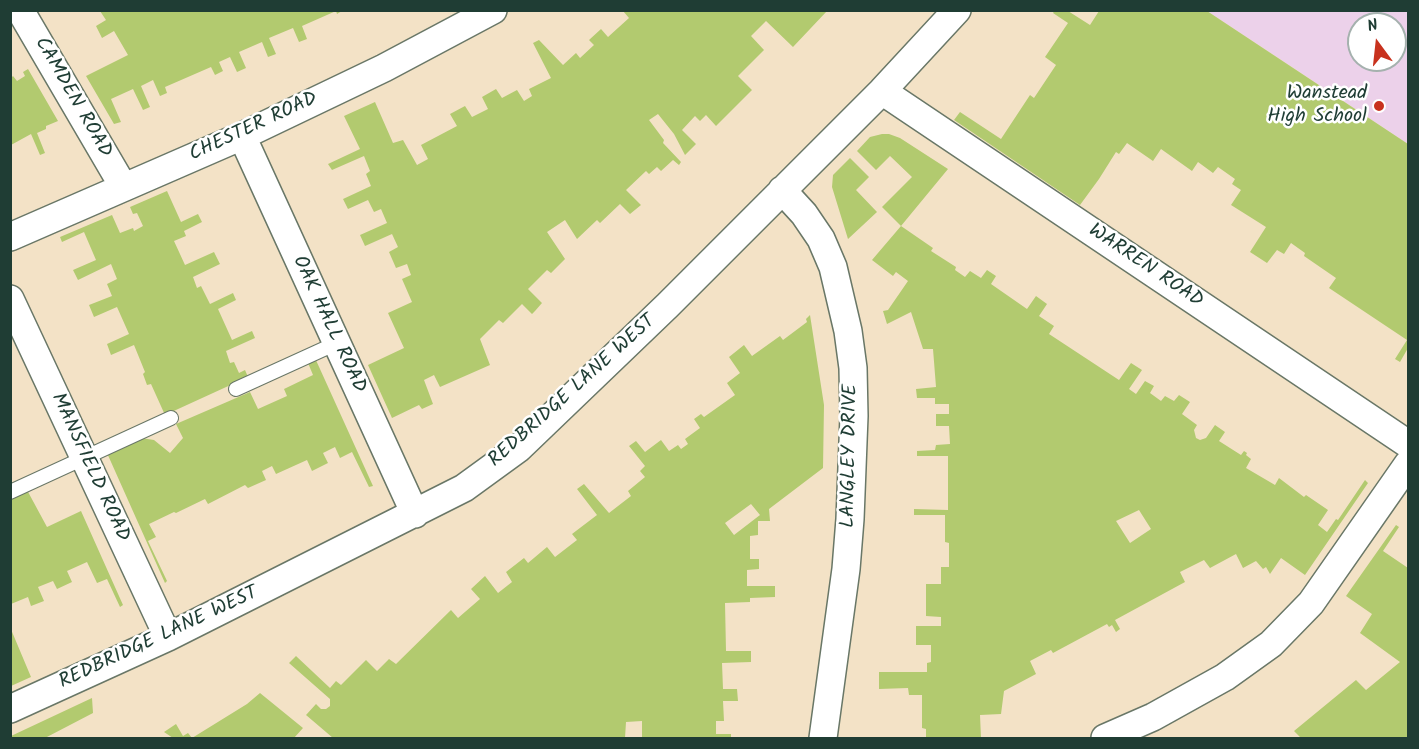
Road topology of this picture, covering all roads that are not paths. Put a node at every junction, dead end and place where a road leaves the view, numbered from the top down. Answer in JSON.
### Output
{"nodes":[{"id":1,"x":20,"y":10,"type":"edge"},
{"id":2,"x":493,"y":10,"type":"edge"},
{"id":3,"x":957,"y":10,"type":"edge"},
{"id":4,"x":882,"y":90,"type":"junction"},
{"id":5,"x":242,"y":136,"type":"junction"},
{"id":6,"x":123,"y":186,"type":"junction"},
{"id":7,"x":783,"y":190,"type":"junction"},
{"id":8,"x":10,"y":237,"type":"edge"},
{"id":9,"x":10,"y":299,"type":"edge"},
{"id":10,"x":337,"y":343,"type":"junction"},
{"id":11,"x":236,"y":389,"type":"dead end"},
{"id":12,"x":171,"y":418,"type":"dead end"},
{"id":13,"x":1408,"y":444,"type":"edge"},
{"id":14,"x":84,"y":457,"type":"junction"},
{"id":15,"x":1408,"y":464,"type":"edge"},
{"id":16,"x":10,"y":492,"type":"edge"},
{"id":17,"x":415,"y":514,"type":"junction"},
{"id":18,"x":168,"y":637,"type":"junction"},
{"id":19,"x":10,"y":709,"type":"edge"},
{"id":20,"x":823,"y":738,"type":"edge"},
{"id":21,"x":1105,"y":738,"type":"edge"}],
"edges":[{"from":1,"to":6,"type":"street","name":"CAMDEN ROAD"},
{"from":2,"to":5,"type":"street","name":"CHESTER ROAD"},
{"from":3,"to":4,"type":"street","name":"REDBRIDGE LANE WEST"},
{"from":4,"to":7,"type":"street","name":"REDBRIDGE LANE WEST"},
{"from":4,"to":13,"type":"street","name":"WARREN ROAD"},
{"from":5,"to":6,"type":"street","name":"CHESTER ROAD"},
{"from":5,"to":10,"type":"street","name":"OAK HALL ROAD"},
{"from":6,"to":8,"type":"street","name":"CHESTER ROAD"},
{"from":7,"to":17,"type":"street","name":"REDBRIDGE LANE WEST"},
{"from":7,"to":20,"type":"street","name":"LANGLEY DRIVE"},
{"from":9,"to":14,"type":"street","name":"MANSFIELD ROAD"},
{"from":10,"to":11,"type":"lane"},
{"from":10,"to":17,"type":"street","name":"OAK HALL ROAD"},
{"from":12,"to":14,"type":"lane"},
{"from":14,"to":16,"type":"lane"},
{"from":14,"to":18,"type":"street","name":"MANSFIELD ROAD"},
{"from":15,"to":21,"type":"street"},
{"from":17,"to":18,"type":"street","name":"REDBRIDGE LANE WEST"},
{"from":18,"to":19,"type":"street","name":"REDBRIDGE LANE WEST"}]}
